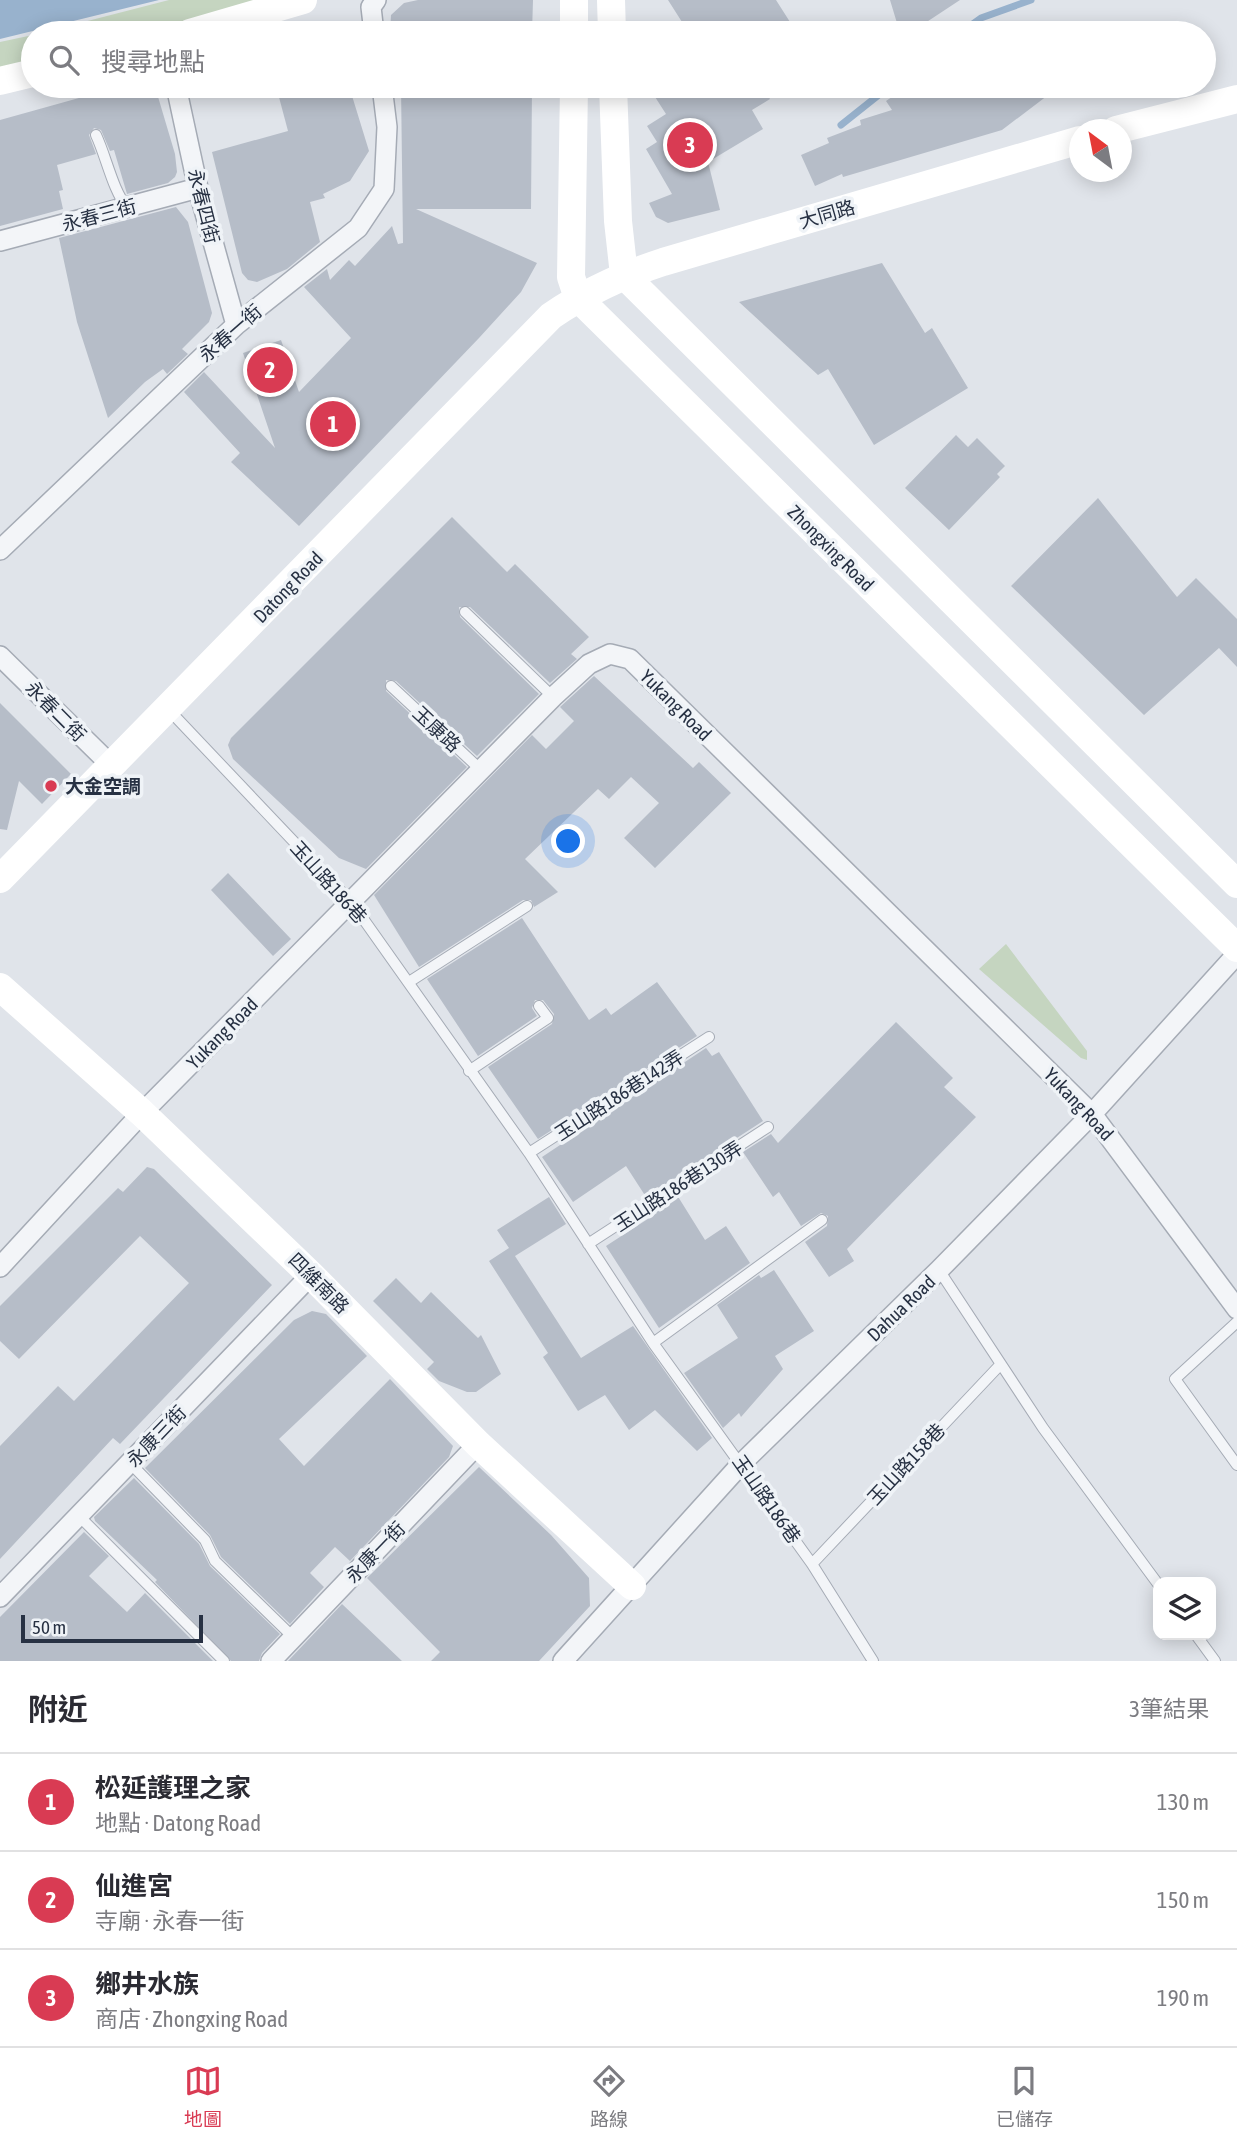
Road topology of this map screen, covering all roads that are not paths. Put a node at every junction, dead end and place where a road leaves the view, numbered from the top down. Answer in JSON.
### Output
{"nodes":[{"id":1,"x":303,"y":0,"type":"edge"},
{"id":2,"x":376,"y":0,"type":"edge"},
{"id":3,"x":573,"y":0,"type":"edge"},
{"id":4,"x":611,"y":0,"type":"edge"},
{"id":5,"x":231,"y":21,"type":"edge"},
{"id":6,"x":373,"y":21,"type":"edge"},
{"id":7,"x":574,"y":21,"type":"edge"},
{"id":8,"x":612,"y":21,"type":"edge"},
{"id":9,"x":21,"y":76,"type":"edge"},
{"id":10,"x":0,"y":81,"type":"edge"},
{"id":11,"x":179,"y":98,"type":"edge"},
{"id":12,"x":383,"y":98,"type":"edge"},
{"id":13,"x":574,"y":98,"type":"edge"},
{"id":14,"x":613,"y":98,"type":"edge"},
{"id":15,"x":1237,"y":99,"type":"edge"},
{"id":16,"x":1132,"y":126,"type":"edge"},
{"id":17,"x":96,"y":135,"type":"dead end"},
{"id":18,"x":1069,"y":143,"type":"edge"},
{"id":19,"x":198,"y":188,"type":"junction"},
{"id":20,"x":127,"y":207,"type":"junction"},
{"id":21,"x":0,"y":241,"type":"edge"},
{"id":22,"x":624,"y":275,"type":"junction"},
{"id":23,"x":578,"y":298,"type":"junction"},
{"id":24,"x":236,"y":325,"type":"junction"},
{"id":25,"x":0,"y":550,"type":"edge"},
{"id":26,"x":465,"y":612,"type":"dead end"},
{"id":27,"x":0,"y":656,"type":"edge"},
{"id":28,"x":391,"y":686,"type":"dead end"},
{"id":29,"x":554,"y":697,"type":"junction"},
{"id":30,"x":169,"y":709,"type":"junction"},
{"id":31,"x":112,"y":766,"type":"junction"},
{"id":32,"x":482,"y":771,"type":"junction"},
{"id":33,"x":0,"y":880,"type":"edge"},
{"id":34,"x":1237,"y":884,"type":"edge"},
{"id":35,"x":352,"y":902,"type":"junction"},
{"id":36,"x":527,"y":906,"type":"dead end"},
{"id":37,"x":1237,"y":948,"type":"edge"},
{"id":38,"x":1237,"y":954,"type":"edge"},
{"id":39,"x":409,"y":982,"type":"junction"},
{"id":40,"x":0,"y":987,"type":"edge"},
{"id":41,"x":538,"y":1006,"type":"dead end"},
{"id":42,"x":709,"y":1037,"type":"dead end"},
{"id":43,"x":469,"y":1070,"type":"junction"},
{"id":44,"x":142,"y":1113,"type":"junction"},
{"id":45,"x":1092,"y":1114,"type":"junction"},
{"id":46,"x":768,"y":1127,"type":"dead end"},
{"id":47,"x":528,"y":1153,"type":"junction"},
{"id":48,"x":822,"y":1220,"type":"dead end"},
{"id":49,"x":588,"y":1244,"type":"junction"},
{"id":50,"x":0,"y":1267,"type":"edge"},
{"id":51,"x":939,"y":1270,"type":"junction"},
{"id":52,"x":311,"y":1275,"type":"junction"},
{"id":53,"x":1237,"y":1312,"type":"edge"},
{"id":54,"x":653,"y":1343,"type":"junction"},
{"id":55,"x":1000,"y":1365,"type":"junction"},
{"id":56,"x":478,"y":1444,"type":"junction"},
{"id":57,"x":130,"y":1463,"type":"junction"},
{"id":58,"x":742,"y":1463,"type":"junction"},
{"id":59,"x":1237,"y":1465,"type":"edge"},
{"id":60,"x":79,"y":1516,"type":"junction"},
{"id":61,"x":812,"y":1564,"type":"junction"},
{"id":62,"x":1153,"y":1577,"type":"edge"},
{"id":63,"x":632,"y":1586,"type":"junction"},
{"id":64,"x":0,"y":1597,"type":"edge"},
{"id":65,"x":293,"y":1637,"type":"junction"},
{"id":66,"x":1200,"y":1640,"type":"edge"},
{"id":67,"x":224,"y":1661,"type":"edge"},
{"id":68,"x":271,"y":1661,"type":"edge"},
{"id":69,"x":563,"y":1661,"type":"edge"},
{"id":70,"x":873,"y":1661,"type":"edge"},
{"id":71,"x":1215,"y":1661,"type":"edge"}],
"edges":[{"from":1,"to":5,"type":"street"},
{"from":2,"to":6,"type":"street"},
{"from":3,"to":7,"type":"street"},
{"from":4,"to":8,"type":"street"},
{"from":9,"to":10,"type":"street"},
{"from":11,"to":19,"type":"street","name":"永春四街"},
{"from":12,"to":24,"type":"street","name":"永春一街"},
{"from":13,"to":23,"type":"street"},
{"from":14,"to":22,"type":"street"},
{"from":15,"to":16,"type":"street"},
{"from":17,"to":20,"type":"lane"},
{"from":18,"to":22,"type":"street","name":"大同路"},
{"from":19,"to":20,"type":"street","name":"永春三街"},
{"from":19,"to":24,"type":"street","name":"永春四街"},
{"from":20,"to":21,"type":"street","name":"永春三街"},
{"from":22,"to":23,"type":"street","name":"大同路"},
{"from":22,"to":34,"type":"street"},
{"from":23,"to":30,"type":"street","name":"Datong Road"},
{"from":23,"to":37,"type":"street","name":"Zhongxing Road"},
{"from":24,"to":25,"type":"street","name":"永春一街"},
{"from":26,"to":29,"type":"lane"},
{"from":27,"to":31,"type":"street","name":"永春二街"},
{"from":28,"to":32,"type":"lane","name":"玉康路"},
{"from":29,"to":32,"type":"street","name":"Yukang Road"},
{"from":29,"to":45,"type":"street","name":"Yukang Road"},
{"from":30,"to":31,"type":"street","name":"Datong Road"},
{"from":30,"to":35,"type":"lane","name":"玉山路186巷"},
{"from":31,"to":33,"type":"street","name":"Datong Road"},
{"from":32,"to":35,"type":"street","name":"Yukang Road"},
{"from":35,"to":39,"type":"lane","name":"玉山路186巷"},
{"from":35,"to":44,"type":"street","name":"Yukang Road"},
{"from":36,"to":39,"type":"lane"},
{"from":38,"to":45,"type":"street","name":"Dahua Road"},
{"from":39,"to":43,"type":"lane","name":"玉山路186巷"},
{"from":40,"to":44,"type":"street","name":"四維南路"},
{"from":41,"to":43,"type":"lane"},
{"from":42,"to":47,"type":"lane","name":"玉山路186巷142弄"},
{"from":43,"to":47,"type":"lane","name":"玉山路186巷"},
{"from":44,"to":50,"type":"street","name":"Yukang Road"},
{"from":44,"to":52,"type":"street","name":"四維南路"},
{"from":45,"to":51,"type":"street","name":"Dahua Road"},
{"from":45,"to":53,"type":"street","name":"Yukang Road"},
{"from":46,"to":49,"type":"lane","name":"玉山路186巷130弄"},
{"from":47,"to":49,"type":"lane","name":"玉山路186巷"},
{"from":48,"to":54,"type":"lane"},
{"from":49,"to":54,"type":"lane","name":"玉山路186巷"},
{"from":51,"to":55,"type":"lane"},
{"from":51,"to":58,"type":"street","name":"Dahua Road"},
{"from":52,"to":56,"type":"street","name":"四維南路"},
{"from":52,"to":57,"type":"street","name":"永康三街"},
{"from":53,"to":59,"type":"lane"},
{"from":54,"to":58,"type":"lane","name":"玉山路186巷"},
{"from":55,"to":61,"type":"lane","name":"玉山路158巷"},
{"from":55,"to":62,"type":"lane"},
{"from":56,"to":63,"type":"street","name":"四維南路"},
{"from":56,"to":65,"type":"street","name":"永康一街"},
{"from":57,"to":60,"type":"street","name":"永康三街"},
{"from":57,"to":65,"type":"lane"},
{"from":58,"to":61,"type":"lane","name":"玉山路186巷"},
{"from":58,"to":63,"type":"street","name":"Dahua Road"},
{"from":60,"to":64,"type":"street","name":"永康三街"},
{"from":60,"to":67,"type":"lane"},
{"from":61,"to":70,"type":"lane","name":"玉山路186巷"},
{"from":63,"to":69,"type":"street","name":"Dahua Road"},
{"from":65,"to":68,"type":"street","name":"永康一街"},
{"from":66,"to":71,"type":"lane"}]}
